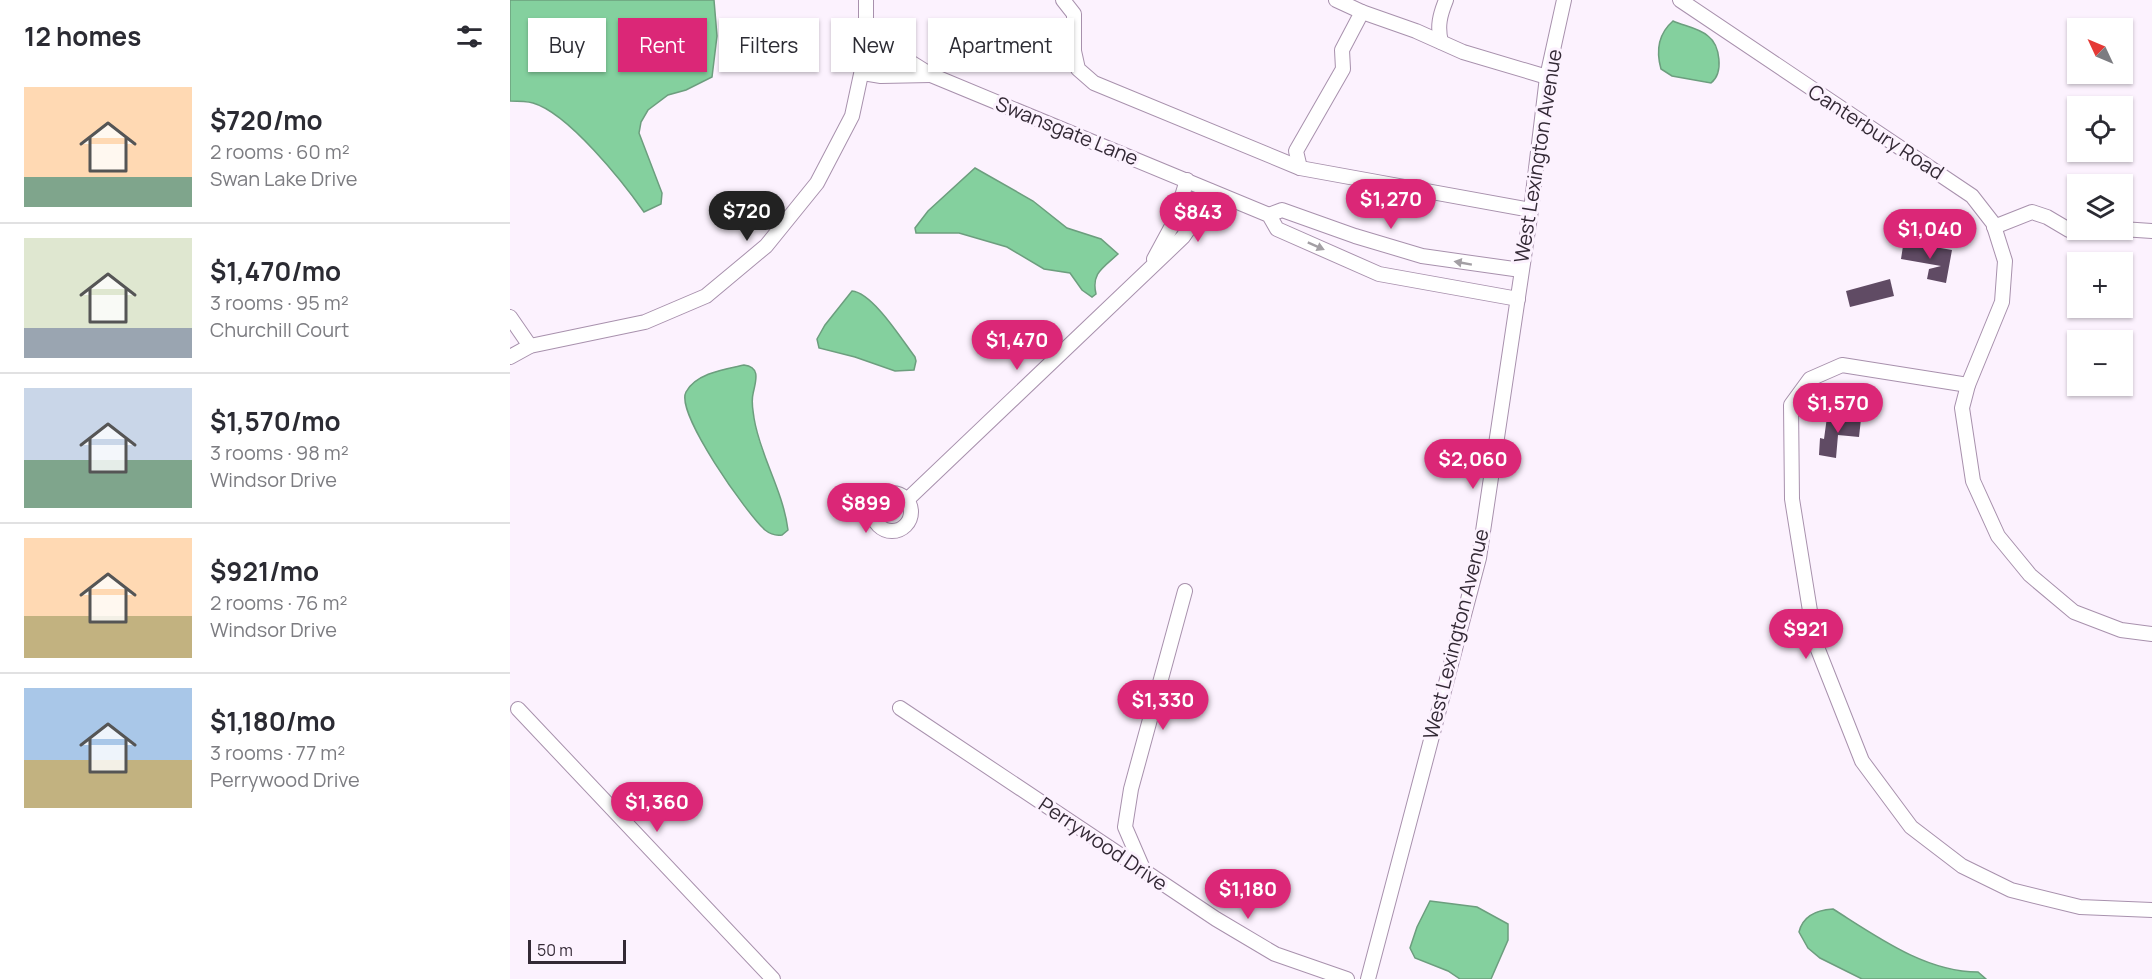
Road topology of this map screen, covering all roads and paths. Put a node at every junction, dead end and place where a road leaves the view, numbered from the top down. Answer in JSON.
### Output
{"nodes":[{"id":1,"x":866,"y":0,"type":"edge"},
{"id":2,"x":1063,"y":0,"type":"edge"},
{"id":3,"x":1336,"y":0,"type":"edge"},
{"id":4,"x":1446,"y":0,"type":"edge"},
{"id":5,"x":1564,"y":0,"type":"edge"},
{"id":6,"x":1680,"y":0,"type":"edge"},
{"id":7,"x":1362,"y":12,"type":"junction"},
{"id":8,"x":866,"y":18,"type":"edge"},
{"id":9,"x":1441,"y":42,"type":"junction"},
{"id":10,"x":916,"y":66,"type":"edge"},
{"id":11,"x":863,"y":73,"type":"joint"},
{"id":12,"x":931,"y":75,"type":"junction"},
{"id":13,"x":1547,"y":77,"type":"junction"},
{"id":14,"x":1300,"y":168,"type":"junction"},
{"id":15,"x":1187,"y":180,"type":"junction"},
{"id":16,"x":1210,"y":191,"type":"junction"},
{"id":17,"x":1531,"y":210,"type":"junction"},
{"id":18,"x":1269,"y":215,"type":"junction"},
{"id":19,"x":1994,"y":227,"type":"junction"},
{"id":20,"x":2067,"y":229,"type":"edge"},
{"id":21,"x":2133,"y":230,"type":"edge"},
{"id":22,"x":2152,"y":231,"type":"edge"},
{"id":23,"x":1149,"y":268,"type":"junction"},
{"id":24,"x":1521,"y":270,"type":"junction"},
{"id":25,"x":1518,"y":299,"type":"junction"},
{"id":26,"x":510,"y":317,"type":"edge"},
{"id":27,"x":530,"y":346,"type":"junction"},
{"id":28,"x":510,"y":357,"type":"edge"},
{"id":29,"x":1968,"y":385,"type":"junction"},
{"id":30,"x":908,"y":499,"type":"dead end"},
{"id":31,"x":1185,"y":591,"type":"dead end"},
{"id":32,"x":2152,"y":634,"type":"edge"},
{"id":33,"x":900,"y":708,"type":"dead end"},
{"id":34,"x":518,"y":709,"type":"dead end"},
{"id":35,"x":1144,"y":871,"type":"junction"},
{"id":36,"x":2152,"y":910,"type":"edge"},
{"id":37,"x":773,"y":979,"type":"edge"},
{"id":38,"x":1347,"y":979,"type":"edge"},
{"id":39,"x":1368,"y":979,"type":"edge"}],
"edges":[{"from":1,"to":8,"type":"street"},
{"from":2,"to":14,"type":"street"},
{"from":3,"to":7,"type":"street"},
{"from":4,"to":9,"type":"street"},
{"from":5,"to":13,"type":"street","name":"West Lexington Avenue"},
{"from":6,"to":19,"type":"street","name":"Canterbury Road"},
{"from":7,"to":9,"type":"street"},
{"from":7,"to":14,"type":"street"},
{"from":9,"to":13,"type":"street"},
{"from":10,"to":12,"type":"street","name":"Swansgate Lane"},
{"from":11,"to":12,"type":"street","name":"Swansgate Lane"},
{"from":11,"to":27,"type":"street"},
{"from":12,"to":15,"type":"street","name":"Swansgate Lane"},
{"from":13,"to":17,"type":"street","name":"West Lexington Avenue"},
{"from":14,"to":17,"type":"street"},
{"from":15,"to":16,"type":"street","name":"Swansgate Lane"},
{"from":15,"to":23,"type":"street"},
{"from":16,"to":18,"type":"street","name":"Swansgate Lane"},
{"from":16,"to":23,"type":"street"},
{"from":17,"to":24,"type":"street","name":"West Lexington Avenue"},
{"from":24,"to":18,"type":"street","name":"Swansgate Lane","one_way":true},
{"from":18,"to":25,"type":"street","name":"Swansgate Lane","one_way":true},
{"from":19,"to":20,"type":"street"},
{"from":19,"to":29,"type":"street","name":"Canterbury Road"},
{"from":21,"to":22,"type":"street"},
{"from":23,"to":30,"type":"street"},
{"from":24,"to":25,"type":"street","name":"West Lexington Avenue"},
{"from":25,"to":39,"type":"street","name":"West Lexington Avenue"},
{"from":26,"to":27,"type":"street"},
{"from":27,"to":28,"type":"street"},
{"from":29,"to":32,"type":"street","name":"Canterbury Road"},
{"from":29,"to":36,"type":"street"},
{"from":31,"to":35,"type":"street"},
{"from":33,"to":35,"type":"street","name":"Perrywood Drive"},
{"from":34,"to":37,"type":"street"},
{"from":35,"to":38,"type":"street","name":"Perrywood Drive"}]}
